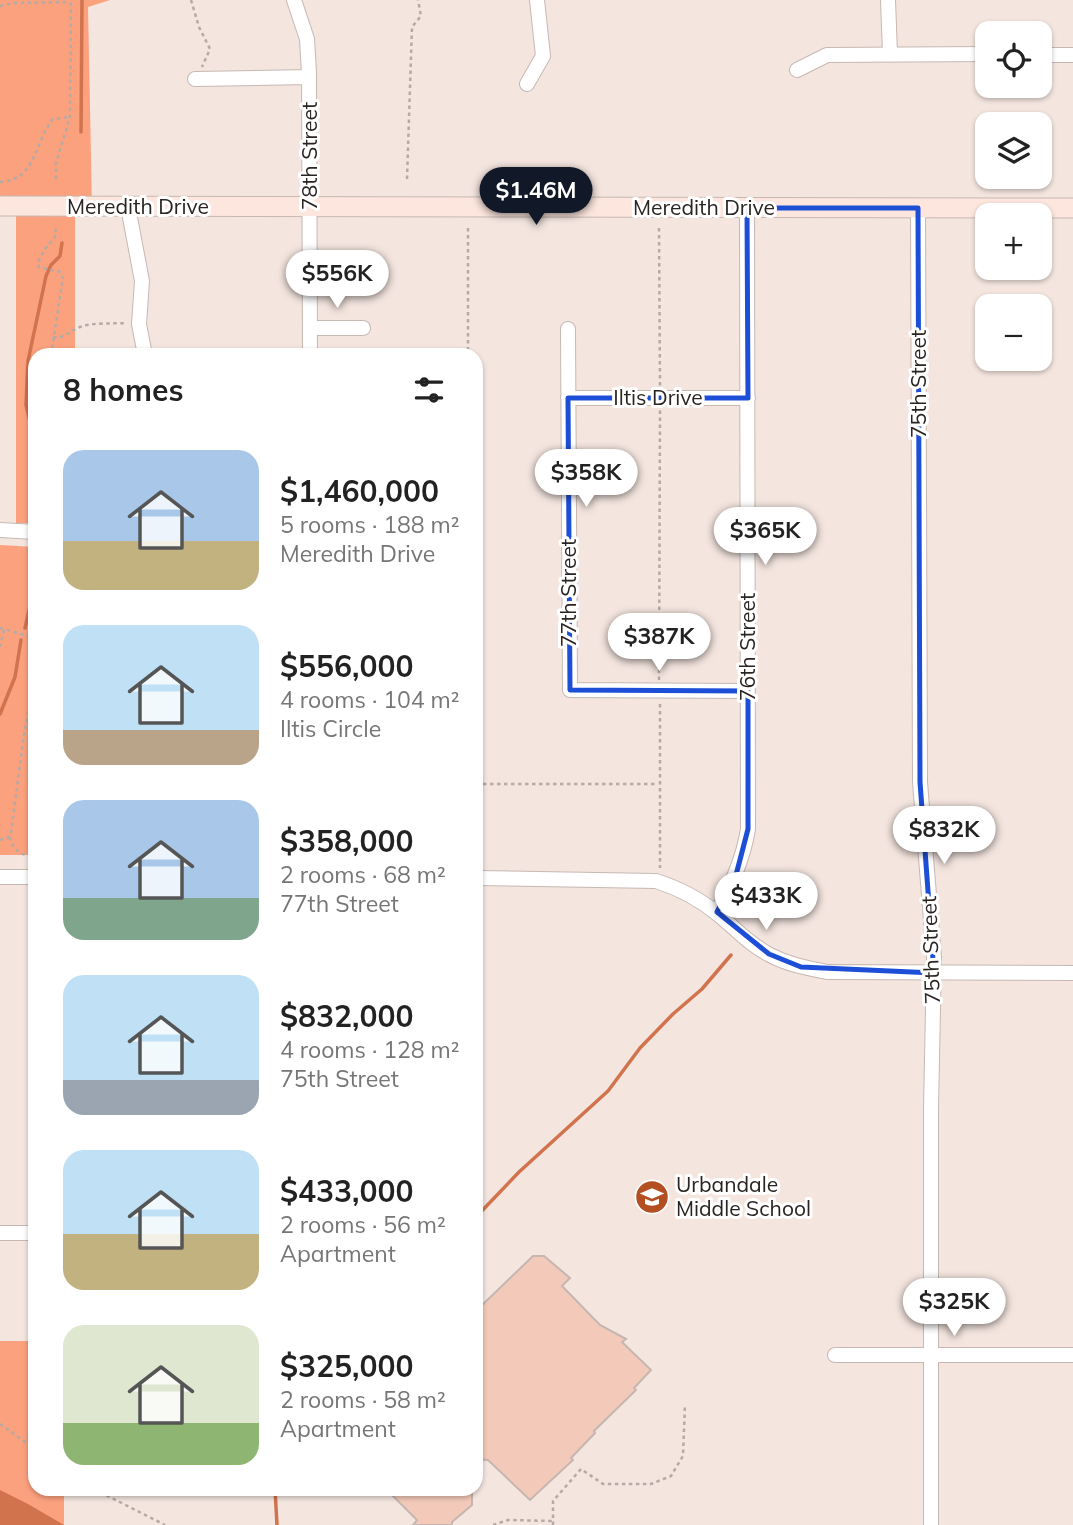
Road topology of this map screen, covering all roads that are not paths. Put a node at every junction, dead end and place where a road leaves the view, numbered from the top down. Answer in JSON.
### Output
{"nodes":[{"id":1,"x":294,"y":0,"type":"edge"},
{"id":2,"x":537,"y":0,"type":"edge"},
{"id":3,"x":887,"y":0,"type":"edge"},
{"id":4,"x":890,"y":54,"type":"junction"},
{"id":5,"x":975,"y":54,"type":"edge"},
{"id":6,"x":1052,"y":55,"type":"edge"},
{"id":7,"x":1073,"y":55,"type":"edge"},
{"id":8,"x":797,"y":70,"type":"dead end"},
{"id":9,"x":309,"y":78,"type":"junction"},
{"id":10,"x":195,"y":79,"type":"road end"},
{"id":11,"x":527,"y":85,"type":"dead end"},
{"id":12,"x":0,"y":206,"type":"edge"},
{"id":13,"x":128,"y":207,"type":"junction"},
{"id":14,"x":310,"y":207,"type":"junction"},
{"id":15,"x":747,"y":208,"type":"junction"},
{"id":16,"x":918,"y":208,"type":"junction"},
{"id":17,"x":1073,"y":208,"type":"edge"},
{"id":18,"x":310,"y":328,"type":"junction"},
{"id":19,"x":363,"y":328,"type":"dead end"},
{"id":20,"x":568,"y":329,"type":"dead end"},
{"id":21,"x":144,"y":348,"type":"edge"},
{"id":22,"x":310,"y":348,"type":"edge"},
{"id":23,"x":568,"y":398,"type":"junction"},
{"id":24,"x":748,"y":398,"type":"junction"},
{"id":25,"x":0,"y":530,"type":"edge"},
{"id":26,"x":28,"y":532,"type":"edge"},
{"id":27,"x":748,"y":691,"type":"junction"},
{"id":28,"x":0,"y":877,"type":"edge"},
{"id":29,"x":28,"y":877,"type":"edge"},
{"id":30,"x":483,"y":878,"type":"edge"},
{"id":31,"x":716,"y":912,"type":"junction"},
{"id":32,"x":934,"y":973,"type":"junction"},
{"id":33,"x":1073,"y":973,"type":"edge"},
{"id":34,"x":0,"y":1233,"type":"edge"},
{"id":35,"x":28,"y":1233,"type":"edge"},
{"id":36,"x":835,"y":1355,"type":"dead end"},
{"id":37,"x":931,"y":1355,"type":"junction"},
{"id":38,"x":1073,"y":1355,"type":"edge"},
{"id":39,"x":931,"y":1525,"type":"edge"}],
"edges":[{"from":1,"to":9,"type":"street","name":"78th Street"},
{"from":2,"to":11,"type":"street"},
{"from":3,"to":4,"type":"street"},
{"from":4,"to":5,"type":"street"},
{"from":4,"to":8,"type":"street"},
{"from":6,"to":7,"type":"street"},
{"from":9,"to":10,"type":"street"},
{"from":9,"to":14,"type":"street","name":"78th Street"},
{"from":12,"to":13,"type":"main road","name":"Meredith Drive"},
{"from":13,"to":14,"type":"main road","name":"Meredith Drive"},
{"from":13,"to":21,"type":"street"},
{"from":14,"to":15,"type":"main road","name":"Meredith Drive"},
{"from":14,"to":18,"type":"street","name":"78th Street"},
{"from":15,"to":16,"type":"main road","name":"Meredith Drive"},
{"from":15,"to":24,"type":"street","name":"76th Street"},
{"from":16,"to":17,"type":"main road","name":"Meredith Drive"},
{"from":16,"to":32,"type":"street","name":"75th Street"},
{"from":18,"to":19,"type":"street"},
{"from":18,"to":22,"type":"street","name":"78th Street"},
{"from":20,"to":23,"type":"street","name":"77th Street"},
{"from":23,"to":24,"type":"street","name":"Iltis Drive"},
{"from":23,"to":27,"type":"street","name":"77th Street"},
{"from":24,"to":27,"type":"street","name":"76th Street"},
{"from":25,"to":26,"type":"street"},
{"from":27,"to":31,"type":"street","name":"76th Street"},
{"from":28,"to":29,"type":"street"},
{"from":30,"to":31,"type":"street"},
{"from":31,"to":32,"type":"street"},
{"from":32,"to":33,"type":"street"},
{"from":32,"to":37,"type":"street","name":"75th Street"},
{"from":34,"to":35,"type":"street"},
{"from":36,"to":37,"type":"street"},
{"from":37,"to":38,"type":"street"},
{"from":37,"to":39,"type":"street","name":"75th Street"}]}
